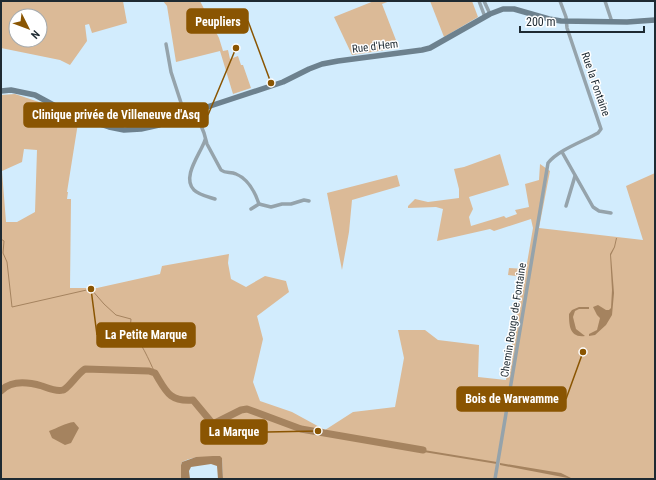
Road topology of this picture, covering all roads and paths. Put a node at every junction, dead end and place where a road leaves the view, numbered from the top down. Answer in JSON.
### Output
{"nodes":[{"id":1,"x":479,"y":1,"type":"edge"},
{"id":2,"x":484,"y":1,"type":"edge"},
{"id":3,"x":560,"y":1,"type":"edge"},
{"id":4,"x":605,"y":1,"type":"edge"},
{"id":5,"x":487,"y":15,"type":"junction"},
{"id":6,"x":655,"y":20,"type":"edge"},
{"id":7,"x":566,"y":21,"type":"junction"},
{"id":8,"x":612,"y":22,"type":"junction"},
{"id":9,"x":166,"y":44,"type":"dead end"},
{"id":10,"x":1,"y":91,"type":"edge"},
{"id":11,"x":195,"y":111,"type":"junction"},
{"id":12,"x":184,"y":115,"type":"junction"},
{"id":13,"x":206,"y":139,"type":"junction"},
{"id":14,"x":562,"y":152,"type":"junction"},
{"id":15,"x":548,"y":163,"type":"joint"},
{"id":16,"x":575,"y":176,"type":"junction"},
{"id":17,"x":214,"y":199,"type":"dead end"},
{"id":18,"x":309,"y":201,"type":"dead end"},
{"id":19,"x":259,"y":204,"type":"junction"},
{"id":20,"x":566,"y":206,"type":"dead end"},
{"id":21,"x":251,"y":209,"type":"dead end"},
{"id":22,"x":611,"y":212,"type":"dead end"},
{"id":23,"x":496,"y":479,"type":"edge"}],
"edges":[{"from":1,"to":5,"type":"street"},
{"from":2,"to":5,"type":"street"},
{"from":3,"to":7,"type":"street","name":"Rue la Fontaine"},
{"from":4,"to":8,"type":"street"},
{"from":5,"to":7,"type":"street","name":"Rue d'Hem"},
{"from":5,"to":11,"type":"street","name":"Rue d'Hem"},
{"from":6,"to":8,"type":"street","name":"Rue d'Hem"},
{"from":7,"to":8,"type":"street","name":"Rue d'Hem"},
{"from":7,"to":14,"type":"street","name":"Rue la Fontaine"},
{"from":9,"to":12,"type":"street"},
{"from":10,"to":12,"type":"street","name":"Rue d'Hem"},
{"from":11,"to":12,"type":"street","name":"Rue d'Hem"},
{"from":11,"to":13,"type":"street"},
{"from":13,"to":17,"type":"street"},
{"from":13,"to":19,"type":"street"},
{"from":14,"to":15,"type":"street","name":"Rue la Fontaine"},
{"from":14,"to":16,"type":"street"},
{"from":15,"to":23,"type":"street","name":"Chemin Rouge de Fontaine"},
{"from":16,"to":20,"type":"street"},
{"from":16,"to":22,"type":"street"},
{"from":18,"to":19,"type":"street"},
{"from":19,"to":21,"type":"street"}]}
